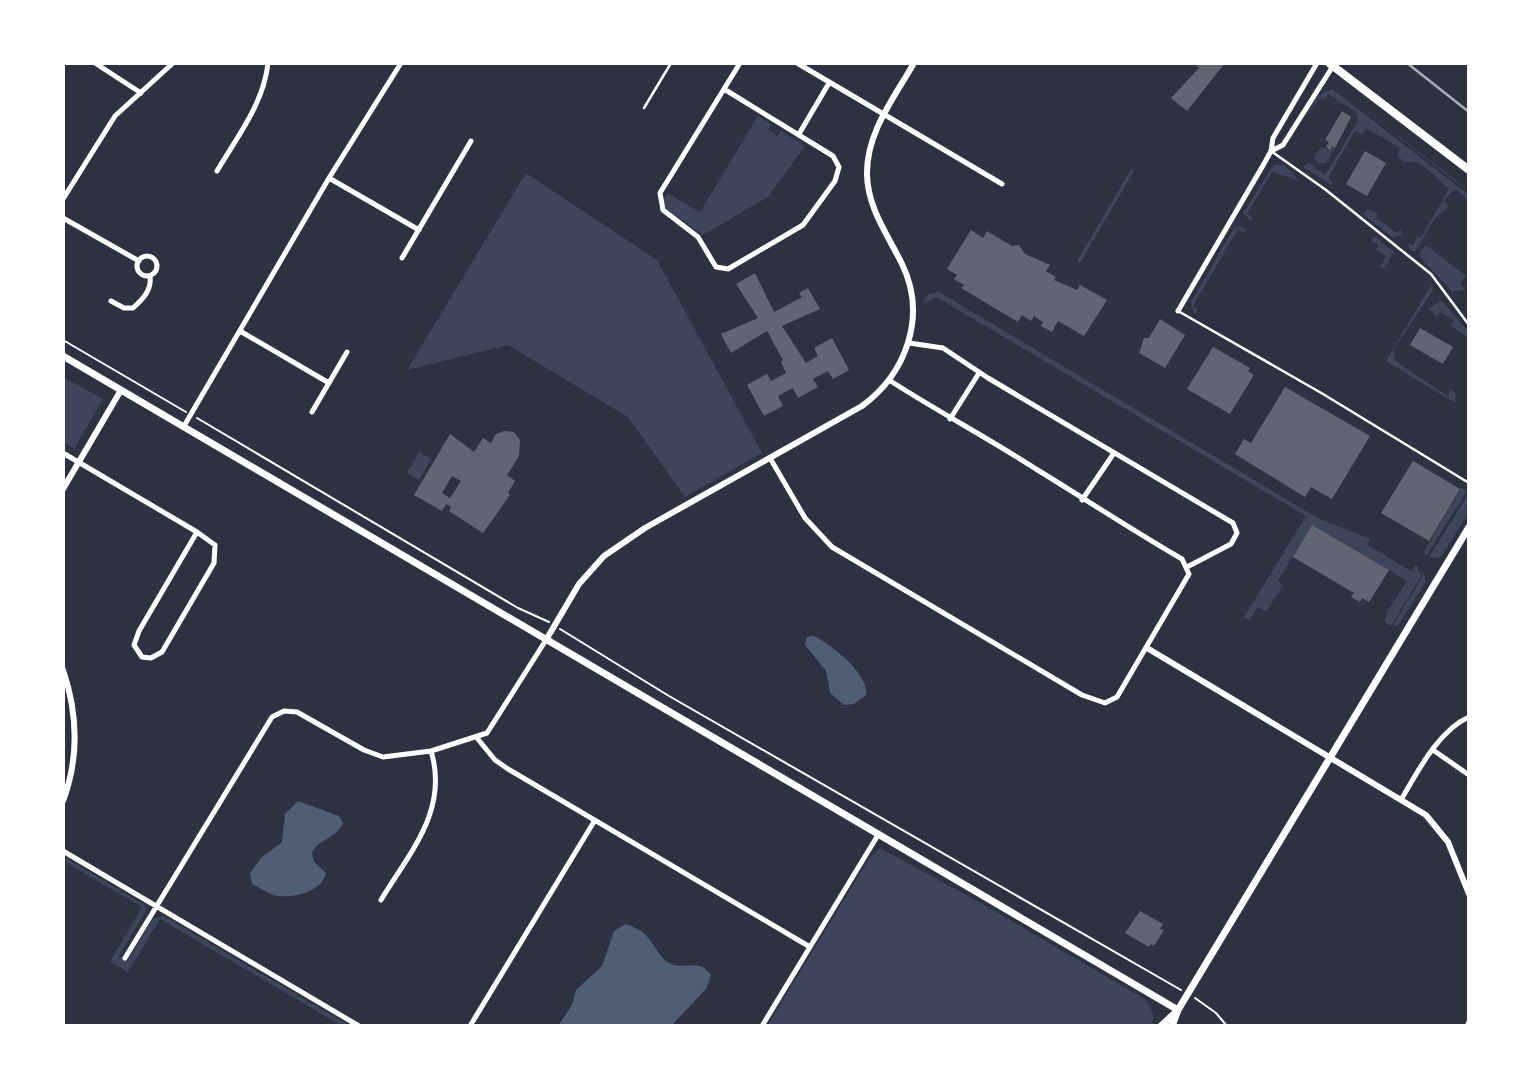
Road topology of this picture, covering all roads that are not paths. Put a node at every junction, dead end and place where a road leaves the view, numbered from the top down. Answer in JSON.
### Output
{"nodes":[{"id":1,"x":95,"y":63,"type":"edge"},
{"id":2,"x":173,"y":63,"type":"edge"},
{"id":3,"x":268,"y":63,"type":"edge"},
{"id":4,"x":401,"y":63,"type":"edge"},
{"id":5,"x":671,"y":63,"type":"edge"},
{"id":6,"x":740,"y":63,"type":"edge"},
{"id":7,"x":797,"y":63,"type":"edge"},
{"id":8,"x":914,"y":63,"type":"edge"},
{"id":9,"x":1317,"y":63,"type":"edge"},
{"id":10,"x":1331,"y":64,"type":"edge"},
{"id":11,"x":829,"y":83,"type":"junction"},
{"id":12,"x":724,"y":89,"type":"junction"},
{"id":13,"x":141,"y":93,"type":"junction"},
{"id":14,"x":644,"y":108,"type":"dead end"},
{"id":15,"x":883,"y":115,"type":"junction"},
{"id":16,"x":799,"y":134,"type":"junction"},
{"id":17,"x":471,"y":141,"type":"dead end"},
{"id":18,"x":1271,"y":151,"type":"junction"},
{"id":19,"x":1469,"y":170,"type":"edge"},
{"id":20,"x":218,"y":171,"type":"dead end"},
{"id":21,"x":329,"y":178,"type":"junction"},
{"id":22,"x":1002,"y":184,"type":"dead end"},
{"id":23,"x":63,"y":199,"type":"edge"},
{"id":24,"x":63,"y":218,"type":"edge"},
{"id":25,"x":419,"y":230,"type":"junction"},
{"id":26,"x":402,"y":258,"type":"dead end"},
{"id":27,"x":138,"y":261,"type":"junction"},
{"id":28,"x":150,"y":276,"type":"junction"},
{"id":29,"x":111,"y":301,"type":"dead end"},
{"id":30,"x":1178,"y":311,"type":"joint"},
{"id":31,"x":1469,"y":325,"type":"edge"},
{"id":32,"x":240,"y":331,"type":"junction"},
{"id":33,"x":909,"y":342,"type":"junction"},
{"id":34,"x":348,"y":352,"type":"dead end"},
{"id":35,"x":63,"y":356,"type":"edge"},
{"id":36,"x":979,"y":373,"type":"junction"},
{"id":37,"x":890,"y":380,"type":"junction"},
{"id":38,"x":329,"y":383,"type":"junction"},
{"id":39,"x":121,"y":390,"type":"junction"},
{"id":40,"x":312,"y":412,"type":"dead end"},
{"id":41,"x":950,"y":419,"type":"junction"},
{"id":42,"x":184,"y":426,"type":"junction"},
{"id":43,"x":63,"y":453,"type":"edge"},
{"id":44,"x":1114,"y":453,"type":"junction"},
{"id":45,"x":769,"y":458,"type":"junction"},
{"id":46,"x":79,"y":462,"type":"junction"},
{"id":47,"x":1469,"y":483,"type":"edge"},
{"id":48,"x":63,"y":489,"type":"edge"},
{"id":49,"x":1082,"y":500,"type":"junction"},
{"id":50,"x":1469,"y":527,"type":"edge"},
{"id":51,"x":197,"y":532,"type":"junction"},
{"id":52,"x":1187,"y":567,"type":"junction"},
{"id":53,"x":545,"y":640,"type":"junction"},
{"id":54,"x":1147,"y":648,"type":"junction"},
{"id":55,"x":63,"y":670,"type":"edge"},
{"id":56,"x":1469,"y":717,"type":"edge"},
{"id":57,"x":477,"y":738,"type":"junction"},
{"id":58,"x":1433,"y":750,"type":"junction"},
{"id":59,"x":431,"y":751,"type":"junction"},
{"id":60,"x":1332,"y":757,"type":"junction"},
{"id":61,"x":1469,"y":775,"type":"edge"},
{"id":62,"x":1402,"y":799,"type":"junction"},
{"id":63,"x":63,"y":801,"type":"edge"},
{"id":64,"x":595,"y":820,"type":"junction"},
{"id":65,"x":878,"y":835,"type":"junction"},
{"id":66,"x":63,"y":851,"type":"edge"},
{"id":67,"x":1469,"y":894,"type":"edge"},
{"id":68,"x":381,"y":900,"type":"dead end"},
{"id":69,"x":157,"y":906,"type":"junction"},
{"id":70,"x":810,"y":947,"type":"junction"},
{"id":71,"x":125,"y":958,"type":"dead end"},
{"id":72,"x":1178,"y":1010,"type":"junction"},
{"id":73,"x":359,"y":1026,"type":"edge"},
{"id":74,"x":470,"y":1026,"type":"edge"},
{"id":75,"x":762,"y":1026,"type":"edge"},
{"id":76,"x":1161,"y":1026,"type":"edge"},
{"id":77,"x":1171,"y":1026,"type":"edge"}],
"edges":[{"from":1,"to":13,"type":"street"},
{"from":2,"to":13,"type":"street"},
{"from":3,"to":20,"type":"street"},
{"from":4,"to":21,"type":"street"},
{"from":5,"to":14,"type":"lane"},
{"from":6,"to":12,"type":"street"},
{"from":7,"to":11,"type":"street"},
{"from":8,"to":15,"type":"street"},
{"from":9,"to":18,"type":"street"},
{"from":10,"to":18,"type":"street"},
{"from":10,"to":19,"type":"main road"},
{"from":11,"to":15,"type":"street"},
{"from":11,"to":16,"type":"street"},
{"from":12,"to":16,"type":"street"},
{"from":12,"to":16,"type":"street"},
{"from":13,"to":23,"type":"street"},
{"from":15,"to":22,"type":"street"},
{"from":15,"to":33,"type":"street"},
{"from":17,"to":25,"type":"street"},
{"from":18,"to":30,"type":"street"},
{"from":18,"to":31,"type":"lane"},
{"from":21,"to":25,"type":"street"},
{"from":21,"to":32,"type":"street"},
{"from":24,"to":27,"type":"street"},
{"from":25,"to":26,"type":"street"},
{"from":27,"to":28,"type":"street"},
{"from":27,"to":28,"type":"street"},
{"from":28,"to":29,"type":"street"},
{"from":30,"to":47,"type":"lane"},
{"from":32,"to":38,"type":"street"},
{"from":32,"to":42,"type":"street"},
{"from":33,"to":36,"type":"street"},
{"from":33,"to":37,"type":"street"},
{"from":34,"to":38,"type":"street"},
{"from":35,"to":39,"type":"main road"},
{"from":36,"to":41,"type":"street"},
{"from":36,"to":44,"type":"street"},
{"from":37,"to":41,"type":"street"},
{"from":37,"to":45,"type":"street"},
{"from":38,"to":40,"type":"street"},
{"from":39,"to":42,"type":"main road"},
{"from":39,"to":46,"type":"street"},
{"from":41,"to":49,"type":"street"},
{"from":42,"to":53,"type":"main road"},
{"from":43,"to":46,"type":"street"},
{"from":44,"to":49,"type":"street"},
{"from":44,"to":52,"type":"street"},
{"from":45,"to":53,"type":"street"},
{"from":45,"to":54,"type":"street"},
{"from":46,"to":48,"type":"street"},
{"from":46,"to":51,"type":"street"},
{"from":49,"to":52,"type":"street"},
{"from":50,"to":60,"type":"main road"},
{"from":51,"to":51,"type":"street"},
{"from":52,"to":54,"type":"street"},
{"from":53,"to":57,"type":"street"},
{"from":53,"to":65,"type":"main road"},
{"from":54,"to":60,"type":"street"},
{"from":55,"to":63,"type":"street"},
{"from":56,"to":58,"type":"street"},
{"from":57,"to":59,"type":"street"},
{"from":57,"to":64,"type":"street"},
{"from":58,"to":61,"type":"street"},
{"from":58,"to":62,"type":"street"},
{"from":59,"to":68,"type":"street"},
{"from":59,"to":69,"type":"street"},
{"from":60,"to":62,"type":"street"},
{"from":60,"to":72,"type":"main road"},
{"from":62,"to":67,"type":"street"},
{"from":64,"to":70,"type":"street"},
{"from":64,"to":74,"type":"street"},
{"from":65,"to":70,"type":"street"},
{"from":65,"to":72,"type":"main road"},
{"from":66,"to":69,"type":"street"},
{"from":69,"to":71,"type":"street"},
{"from":69,"to":73,"type":"street"},
{"from":70,"to":75,"type":"street"},
{"from":72,"to":76,"type":"main road"},
{"from":72,"to":77,"type":"main road"}]}
